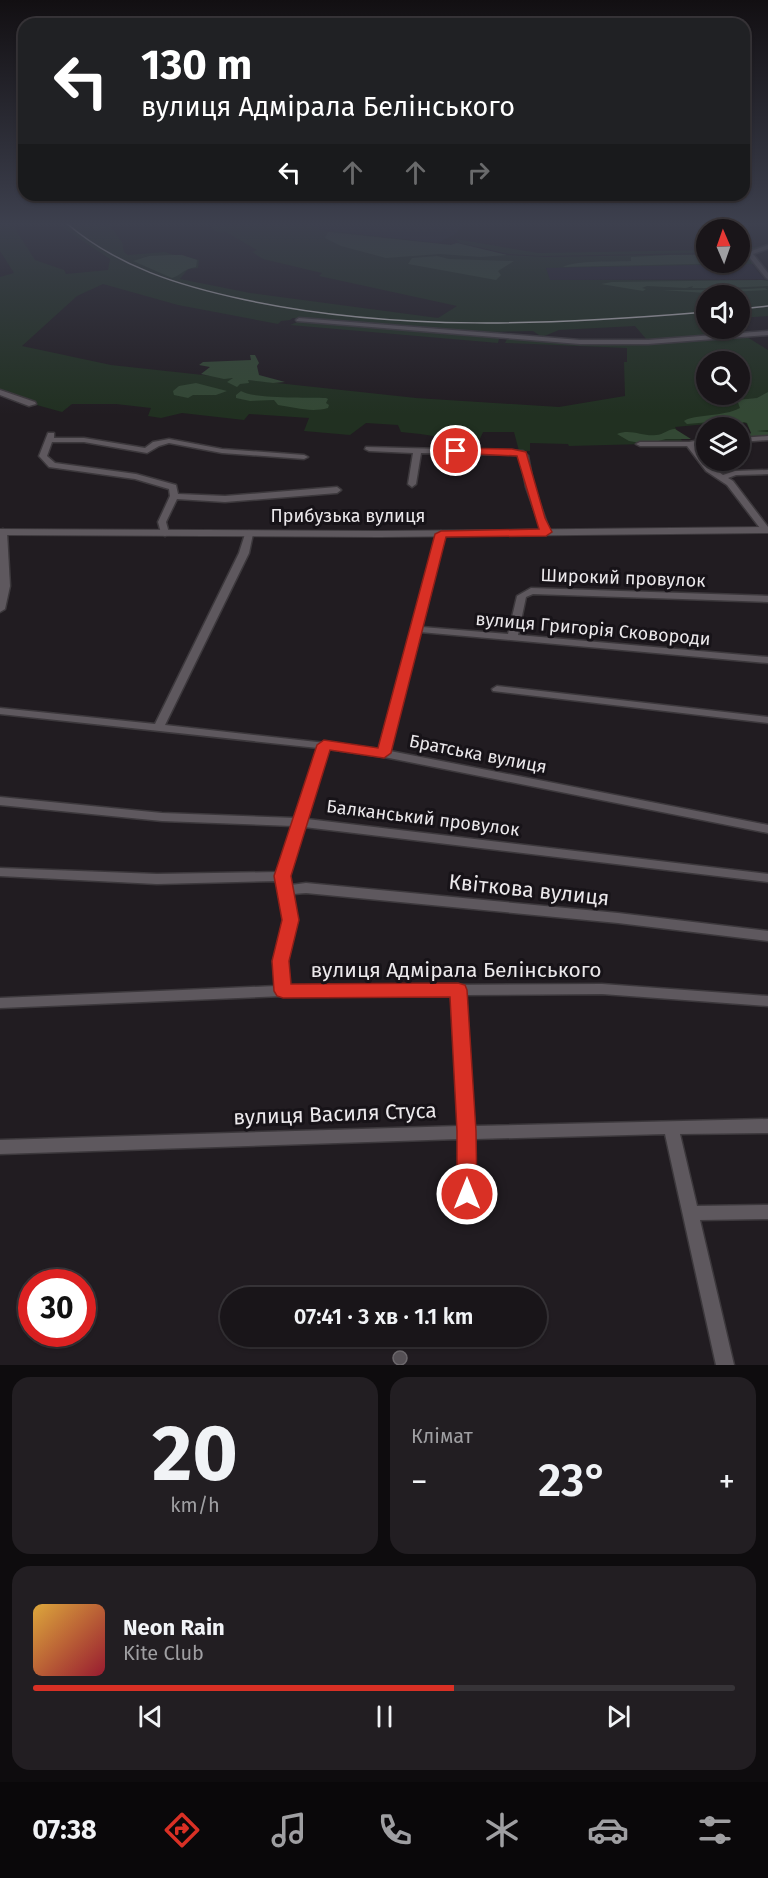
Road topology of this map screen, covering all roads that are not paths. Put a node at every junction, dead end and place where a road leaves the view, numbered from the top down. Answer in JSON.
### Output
{"nodes":[{"id":1,"x":299,"y":320,"type":"dead end"},
{"id":2,"x":768,"y":333,"type":"edge"},
{"id":3,"x":0,"y":392,"type":"edge"},
{"id":4,"x":32,"y":404,"type":"dead end"},
{"id":5,"x":768,"y":438,"type":"edge"},
{"id":6,"x":750,"y":439,"type":"edge"},
{"id":7,"x":696,"y":443,"type":"edge"},
{"id":8,"x":640,"y":444,"type":"dead end"},
{"id":9,"x":689,"y":444,"type":"junction"},
{"id":10,"x":369,"y":449,"type":"dead end"},
{"id":11,"x":417,"y":452,"type":"junction"},
{"id":12,"x":304,"y":457,"type":"dead end"},
{"id":13,"x":768,"y":471,"type":"edge"},
{"id":14,"x":724,"y":477,"type":"junction"},
{"id":15,"x":412,"y":484,"type":"dead end"},
{"id":16,"x":337,"y":490,"type":"dead end"},
{"id":17,"x":174,"y":496,"type":"junction"},
{"id":18,"x":767,"y":530,"type":"edge"},
{"id":19,"x":1,"y":532,"type":"edge"},
{"id":20,"x":546,"y":532,"type":"junction"},
{"id":21,"x":165,"y":533,"type":"junction"},
{"id":22,"x":249,"y":534,"type":"junction"},
{"id":23,"x":441,"y":534,"type":"junction"},
{"id":24,"x":768,"y":599,"type":"edge"},
{"id":25,"x":0,"y":609,"type":"edge"},
{"id":26,"x":416,"y":630,"type":"junction"},
{"id":27,"x":512,"y":638,"type":"junction"},
{"id":28,"x":768,"y":660,"type":"edge"},
{"id":29,"x":497,"y":689,"type":"dead end"},
{"id":30,"x":0,"y":711,"type":"edge"},
{"id":31,"x":768,"y":720,"type":"edge"},
{"id":32,"x":159,"y":727,"type":"junction"},
{"id":33,"x":324,"y":745,"type":"junction"},
{"id":34,"x":384,"y":753,"type":"junction"},
{"id":35,"x":0,"y":801,"type":"edge"},
{"id":36,"x":299,"y":822,"type":"junction"},
{"id":37,"x":768,"y":829,"type":"edge"},
{"id":38,"x":0,"y":872,"type":"edge"},
{"id":39,"x":283,"y":876,"type":"junction"},
{"id":40,"x":768,"y":878,"type":"edge"},
{"id":41,"x":286,"y":890,"type":"junction"},
{"id":42,"x":768,"y":936,"type":"edge"},
{"id":43,"x":458,"y":990,"type":"junction"},
{"id":44,"x":283,"y":991,"type":"junction"},
{"id":45,"x":768,"y":1001,"type":"edge"},
{"id":46,"x":0,"y":1003,"type":"edge"},
{"id":47,"x":768,"y":1126,"type":"edge"},
{"id":48,"x":671,"y":1127,"type":"junction"},
{"id":49,"x":466,"y":1131,"type":"junction"},
{"id":50,"x":0,"y":1147,"type":"edge"},
{"id":51,"x":467,"y":1194,"type":"dead end"},
{"id":52,"x":768,"y":1212,"type":"edge"},
{"id":53,"x":692,"y":1213,"type":"junction"},
{"id":54,"x":725,"y":1365,"type":"edge"}],
"edges":[{"from":1,"to":2,"type":"street"},
{"from":3,"to":4,"type":"street"},
{"from":5,"to":6,"type":"street"},
{"from":7,"to":9,"type":"street"},
{"from":8,"to":9,"type":"street"},
{"from":9,"to":14,"type":"street"},
{"from":10,"to":11,"type":"street"},
{"from":11,"to":15,"type":"street"},
{"from":11,"to":20,"type":"street"},
{"from":12,"to":17,"type":"street"},
{"from":13,"to":14,"type":"street"},
{"from":14,"to":18,"type":"street"},
{"from":16,"to":17,"type":"street"},
{"from":17,"to":21,"type":"street"},
{"from":18,"to":20,"type":"street","name":"Прибузька вулиця"},
{"from":19,"to":21,"type":"street","name":"Прибузька вулиця"},
{"from":19,"to":25,"type":"street"},
{"from":20,"to":23,"type":"street","name":"Прибузька вулиця"},
{"from":21,"to":22,"type":"street","name":"Прибузька вулиця"},
{"from":22,"to":23,"type":"street","name":"Прибузька вулиця"},
{"from":22,"to":32,"type":"street"},
{"from":23,"to":26,"type":"street"},
{"from":24,"to":27,"type":"street","name":"Широкий провулок"},
{"from":26,"to":27,"type":"street","name":"вулиця Григорія Сковороди"},
{"from":26,"to":34,"type":"street"},
{"from":27,"to":28,"type":"street","name":"вулиця Григорія Сковороди"},
{"from":29,"to":31,"type":"street"},
{"from":30,"to":32,"type":"street","name":"Братська вулиця"},
{"from":32,"to":33,"type":"street","name":"Братська вулиця"},
{"from":33,"to":34,"type":"street","name":"Братська вулиця"},
{"from":33,"to":36,"type":"street"},
{"from":34,"to":37,"type":"street","name":"Братська вулиця"},
{"from":35,"to":36,"type":"street","name":"Балканський провулок"},
{"from":36,"to":39,"type":"street"},
{"from":36,"to":40,"type":"street","name":"Балканський провулок"},
{"from":38,"to":39,"type":"street"},
{"from":39,"to":41,"type":"street"},
{"from":41,"to":42,"type":"street","name":"Квіткова вулиця"},
{"from":41,"to":44,"type":"street"},
{"from":43,"to":44,"type":"street","name":"вулиця Адмірала Белінського"},
{"from":43,"to":45,"type":"street","name":"вулиця Адмірала Белінського"},
{"from":43,"to":49,"type":"street"},
{"from":44,"to":46,"type":"street","name":"вулиця Адмірала Белінського"},
{"from":47,"to":48,"type":"street","name":"вулиця Василя Стуса"},
{"from":48,"to":49,"type":"street","name":"вулиця Василя Стуса"},
{"from":48,"to":53,"type":"street"},
{"from":49,"to":50,"type":"street","name":"вулиця Василя Стуса"},
{"from":49,"to":51,"type":"street"},
{"from":52,"to":53,"type":"street"},
{"from":53,"to":54,"type":"street"}]}
